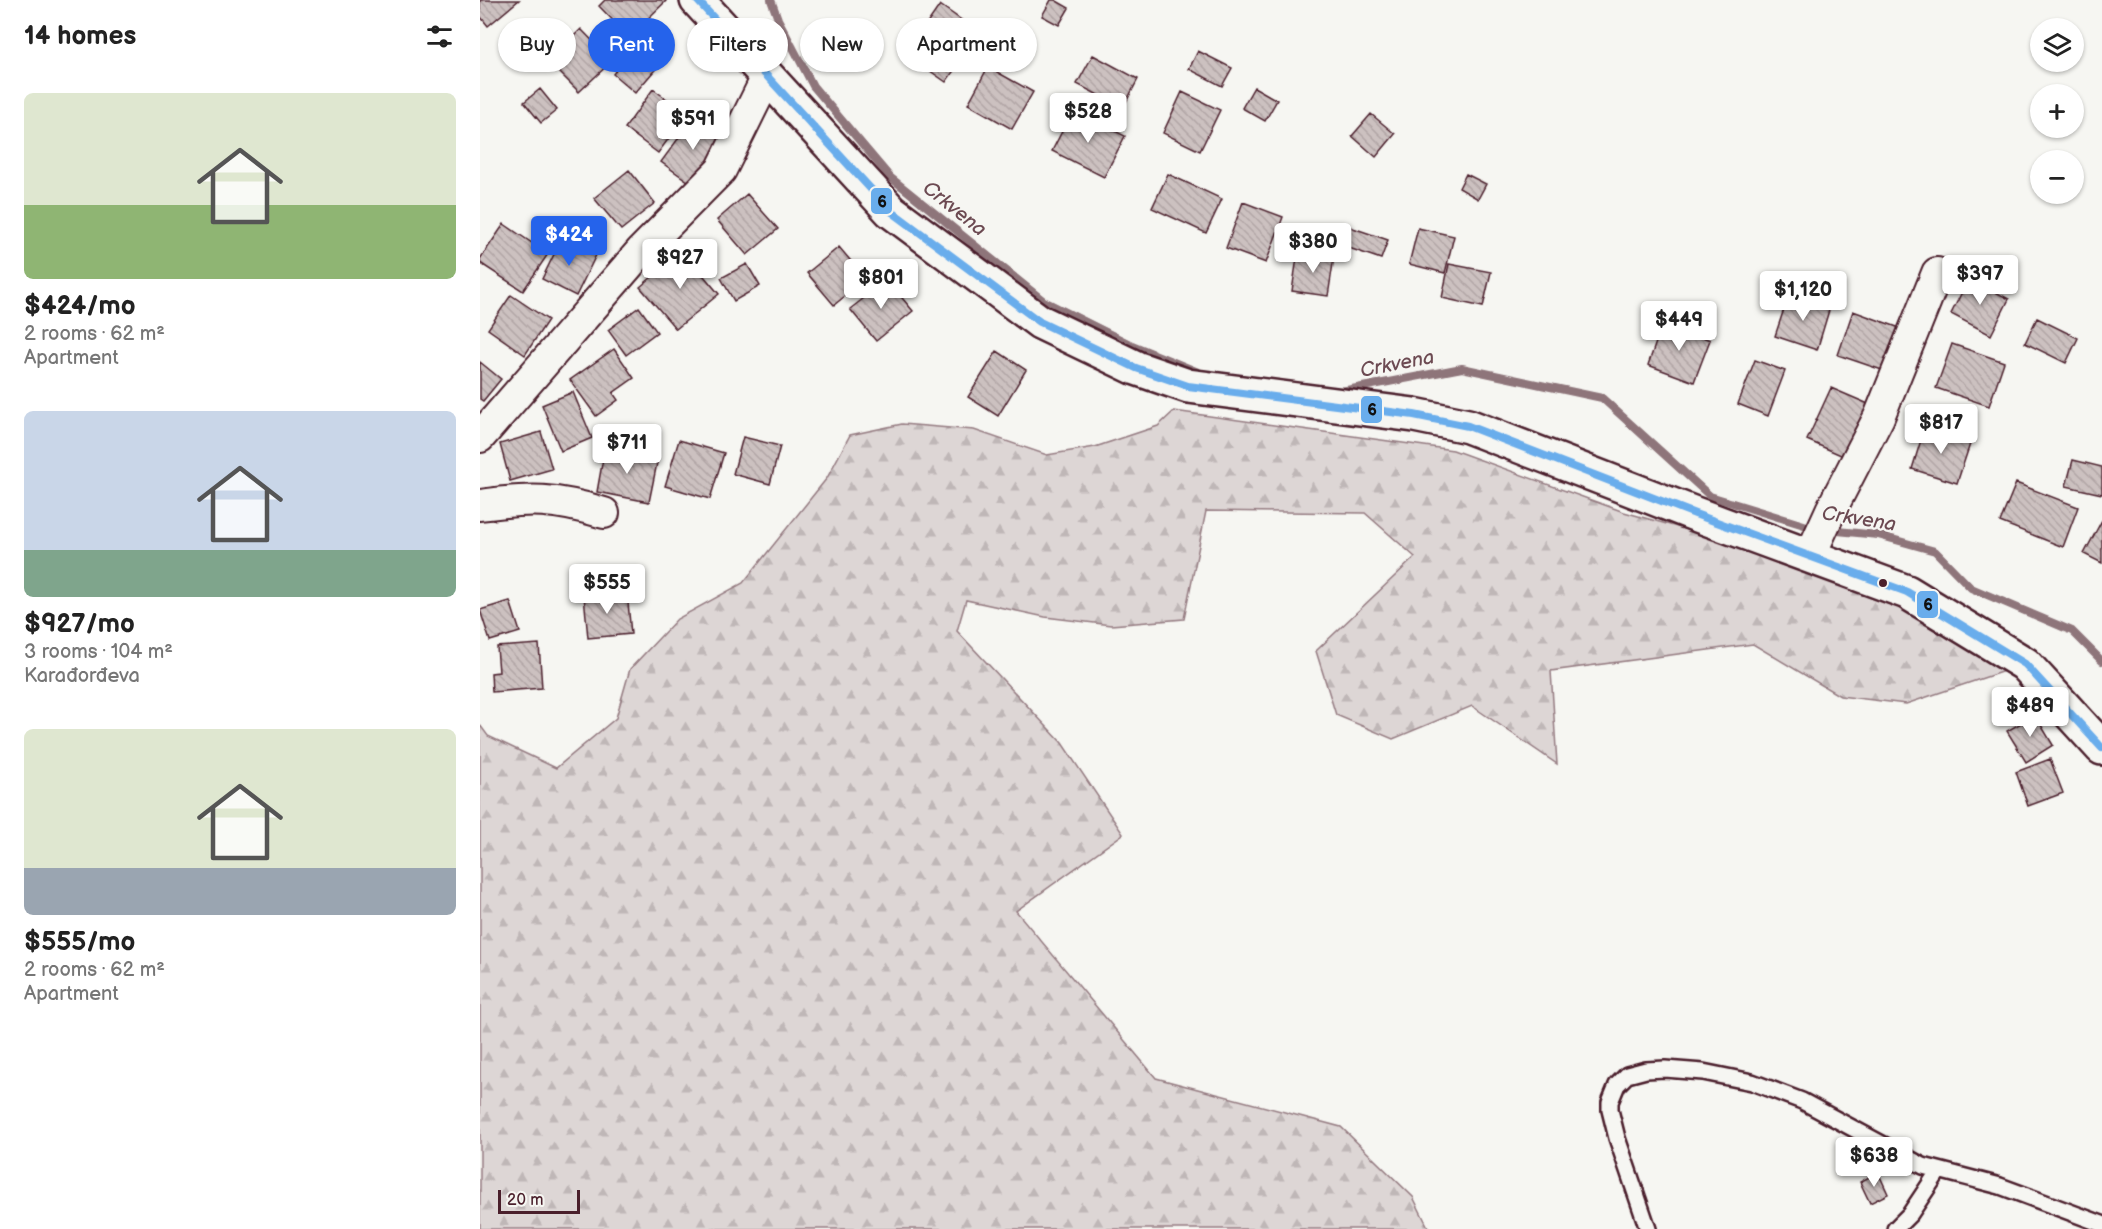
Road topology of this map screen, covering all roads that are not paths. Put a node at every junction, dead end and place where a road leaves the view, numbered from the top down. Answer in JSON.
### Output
{"nodes":[{"id":1,"x":696,"y":0,"type":"edge"},
{"id":2,"x":767,"y":77,"type":"junction"},
{"id":3,"x":1937,"y":273,"type":"dead end"},
{"id":4,"x":480,"y":437,"type":"edge"},
{"id":5,"x":480,"y":505,"type":"edge"},
{"id":6,"x":604,"y":513,"type":"dead end"},
{"id":7,"x":1813,"y":548,"type":"junction"},
{"id":8,"x":2102,"y":748,"type":"edge"},
{"id":9,"x":1938,"y":1172,"type":"junction"},
{"id":10,"x":2102,"y":1224,"type":"edge"},
{"id":11,"x":1648,"y":1229,"type":"edge"},
{"id":12,"x":1895,"y":1229,"type":"edge"}],
"edges":[{"from":1,"to":2,"type":"main road"},
{"from":2,"to":4,"type":"street"},
{"from":2,"to":7,"type":"main road"},
{"from":3,"to":7,"type":"street"},
{"from":5,"to":6,"type":"street"},
{"from":7,"to":8,"type":"main road"},
{"from":9,"to":10,"type":"lane"},
{"from":9,"to":11,"type":"lane"},
{"from":9,"to":12,"type":"lane"}]}
